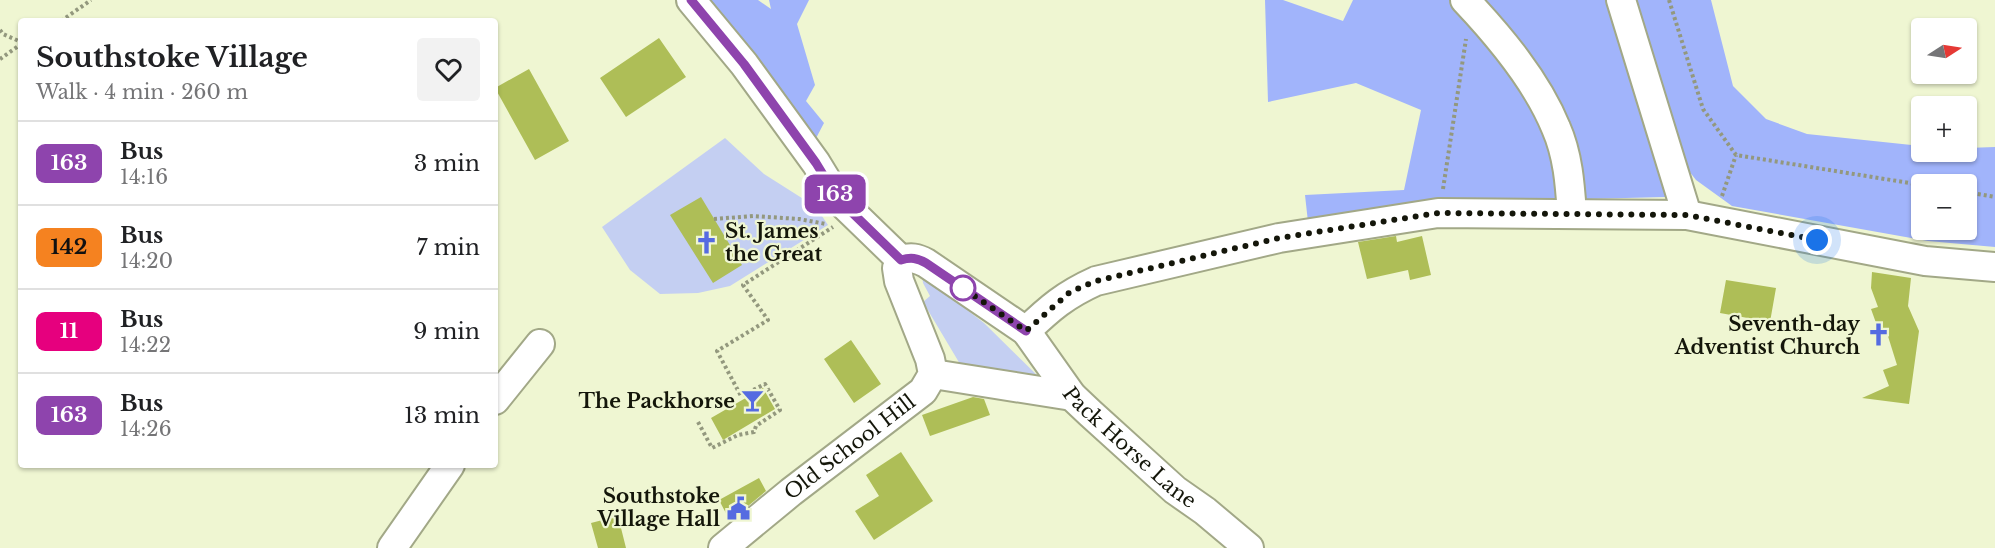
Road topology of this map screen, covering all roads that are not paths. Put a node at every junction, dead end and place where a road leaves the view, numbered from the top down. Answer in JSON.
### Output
{"nodes":[{"id":1,"x":691,"y":0,"type":"edge"},
{"id":2,"x":1621,"y":0,"type":"edge"},
{"id":3,"x":1470,"y":5,"type":"edge"},
{"id":4,"x":1572,"y":214,"type":"junction"},
{"id":5,"x":1687,"y":215,"type":"junction"},
{"id":6,"x":901,"y":260,"type":"junction"},
{"id":7,"x":1995,"y":267,"type":"edge"},
{"id":8,"x":1026,"y":331,"type":"junction"},
{"id":9,"x":540,"y":344,"type":"dead end"},
{"id":10,"x":933,"y":374,"type":"junction"},
{"id":11,"x":498,"y":396,"type":"edge"},
{"id":12,"x":1072,"y":396,"type":"junction"},
{"id":13,"x":448,"y":468,"type":"edge"},
{"id":14,"x":392,"y":548,"type":"edge"},
{"id":15,"x":723,"y":548,"type":"edge"},
{"id":16,"x":1249,"y":548,"type":"edge"}],
"edges":[{"from":1,"to":6,"type":"street"},
{"from":2,"to":5,"type":"street"},
{"from":3,"to":4,"type":"street"},
{"from":4,"to":5,"type":"street"},
{"from":4,"to":8,"type":"street"},
{"from":5,"to":7,"type":"street"},
{"from":6,"to":8,"type":"street"},
{"from":6,"to":10,"type":"street"},
{"from":8,"to":12,"type":"street","name":"Pack Horse Lane"},
{"from":9,"to":11,"type":"street"},
{"from":10,"to":12,"type":"street"},
{"from":10,"to":15,"type":"street","name":"Old School Hill"},
{"from":12,"to":16,"type":"street","name":"Pack Horse Lane"},
{"from":13,"to":14,"type":"street"}]}
